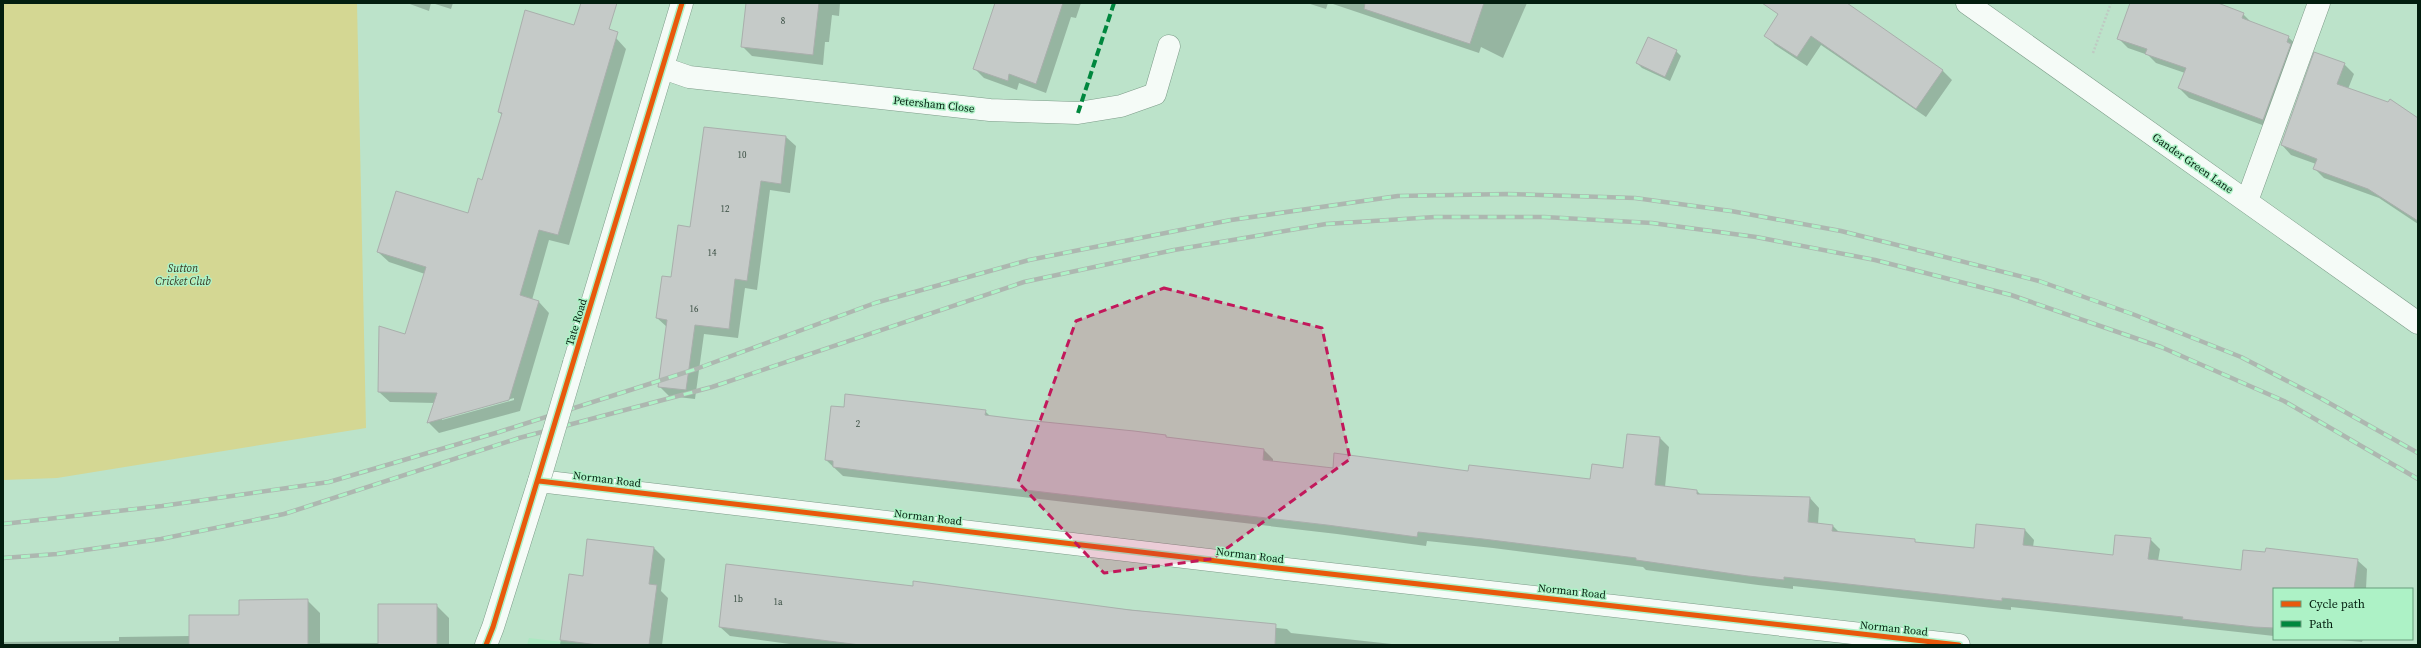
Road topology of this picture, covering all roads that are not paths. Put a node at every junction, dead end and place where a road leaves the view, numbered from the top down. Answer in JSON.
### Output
{"nodes":[{"id":1,"x":682,"y":3,"type":"edge"},
{"id":2,"x":1967,"y":3,"type":"edge"},
{"id":3,"x":2319,"y":3,"type":"edge"},
{"id":4,"x":1169,"y":46,"type":"dead end"},
{"id":5,"x":663,"y":68,"type":"junction"},
{"id":6,"x":2247,"y":201,"type":"junction"},
{"id":7,"x":2418,"y":323,"type":"edge"},
{"id":8,"x":539,"y":481,"type":"junction"},
{"id":9,"x":486,"y":645,"type":"edge"},
{"id":10,"x":1959,"y":645,"type":"edge"}],
"edges":[{"from":1,"to":5,"type":"street","name":"Tate Road"},
{"from":2,"to":6,"type":"street","name":"Gander Green Lane"},
{"from":3,"to":6,"type":"street"},
{"from":4,"to":5,"type":"street","name":"Petersham Close"},
{"from":5,"to":8,"type":"street","name":"Tate Road","bridge":true},
{"from":6,"to":7,"type":"street","name":"Gander Green Lane"},
{"from":8,"to":9,"type":"street","name":"Tate Road"},
{"from":8,"to":10,"type":"street","name":"Norman Road"}]}
